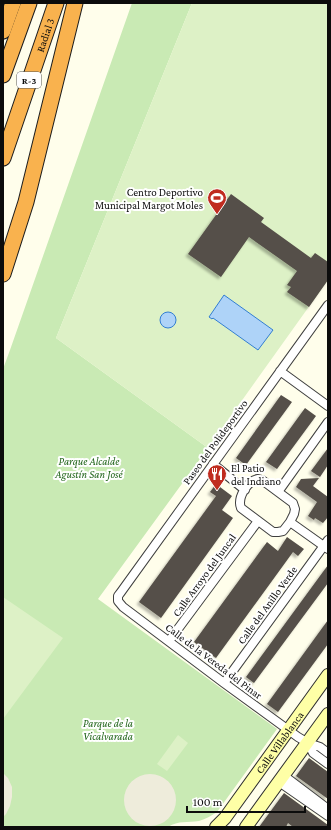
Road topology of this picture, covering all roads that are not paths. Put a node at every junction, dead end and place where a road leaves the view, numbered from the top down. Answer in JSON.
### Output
{"nodes":[{"id":1,"x":13,"y":3,"type":"edge"},
{"id":2,"x":29,"y":3,"type":"edge"},
{"id":3,"x":56,"y":3,"type":"edge"},
{"id":4,"x":75,"y":3,"type":"edge"},
{"id":5,"x":3,"y":31,"type":"edge"},
{"id":6,"x":3,"y":75,"type":"edge"},
{"id":7,"x":3,"y":158,"type":"edge"},
{"id":8,"x":3,"y":274,"type":"edge"},
{"id":9,"x":328,"y":305,"type":"edge"},
{"id":10,"x":280,"y":371,"type":"junction"},
{"id":11,"x":328,"y":406,"type":"edge"},
{"id":12,"x":328,"y":422,"type":"edge"},
{"id":13,"x":213,"y":464,"type":"junction"},
{"id":14,"x":245,"y":490,"type":"junction"},
{"id":15,"x":278,"y":492,"type":"junction"},
{"id":16,"x":258,"y":521,"type":"junction"},
{"id":17,"x":290,"y":522,"type":"junction"},
{"id":18,"x":327,"y":545,"type":"edge"},
{"id":19,"x":121,"y":592,"type":"joint"},
{"id":20,"x":169,"y":641,"type":"junction"},
{"id":21,"x":328,"y":675,"type":"edge"},
{"id":22,"x":224,"y":683,"type":"junction"},
{"id":23,"x":328,"y":714,"type":"edge"},
{"id":24,"x":289,"y":730,"type":"junction"},
{"id":25,"x":308,"y":743,"type":"junction"},
{"id":26,"x":328,"y":753,"type":"edge"},
{"id":27,"x":328,"y":764,"type":"edge"},
{"id":28,"x":281,"y":778,"type":"junction"},
{"id":29,"x":328,"y":809,"type":"edge"},
{"id":30,"x":328,"y":816,"type":"edge"},
{"id":31,"x":216,"y":827,"type":"edge"},
{"id":32,"x":246,"y":827,"type":"edge"}],
"edges":[{"from":1,"to":5,"type":"highway"},
{"from":2,"to":6,"type":"highway","number":"R-3"},
{"from":3,"to":7,"type":"highway","name":"Radial 3","number":"R-3"},
{"from":4,"to":8,"type":"highway"},
{"from":9,"to":10,"type":"street","name":"Paseo del Polideportivo"},
{"from":10,"to":11,"type":"street"},
{"from":10,"to":13,"type":"street","name":"Paseo del Polideportivo"},
{"from":12,"to":15,"type":"street"},
{"from":13,"to":14,"type":"street"},
{"from":13,"to":19,"type":"street","name":"Paseo del Polideportivo"},
{"from":14,"to":15,"type":"street"},
{"from":14,"to":16,"type":"street"},
{"from":15,"to":17,"type":"street"},
{"from":16,"to":17,"type":"street"},
{"from":16,"to":20,"type":"street","name":"Calle Arroyo del Juncal"},
{"from":17,"to":18,"type":"street"},
{"from":18,"to":22,"type":"street","name":"Calle del Anillo Verde"},
{"from":19,"to":20,"type":"street","name":"Calle de la Vereda del Pinar"},
{"from":20,"to":22,"type":"street","name":"Calle de la Vereda del Pinar"},
{"from":21,"to":24,"type":"main road","name":"Calle Villablanca"},
{"from":22,"to":24,"type":"street","name":"Calle de la Vereda del Pinar"},
{"from":23,"to":25,"type":"main road","name":"Calle Villablanca"},
{"from":24,"to":25,"type":"street","name":"Calle de la Vereda del Pinar"},
{"from":24,"to":31,"type":"main road","name":"Calle Villablanca"},
{"from":25,"to":26,"type":"street"},
{"from":25,"to":27,"type":"street"},
{"from":25,"to":28,"type":"main road","name":"Calle Villablanca"},
{"from":28,"to":29,"type":"street"},
{"from":28,"to":30,"type":"street"},
{"from":28,"to":32,"type":"main road","name":"Calle Villablanca"}]}
